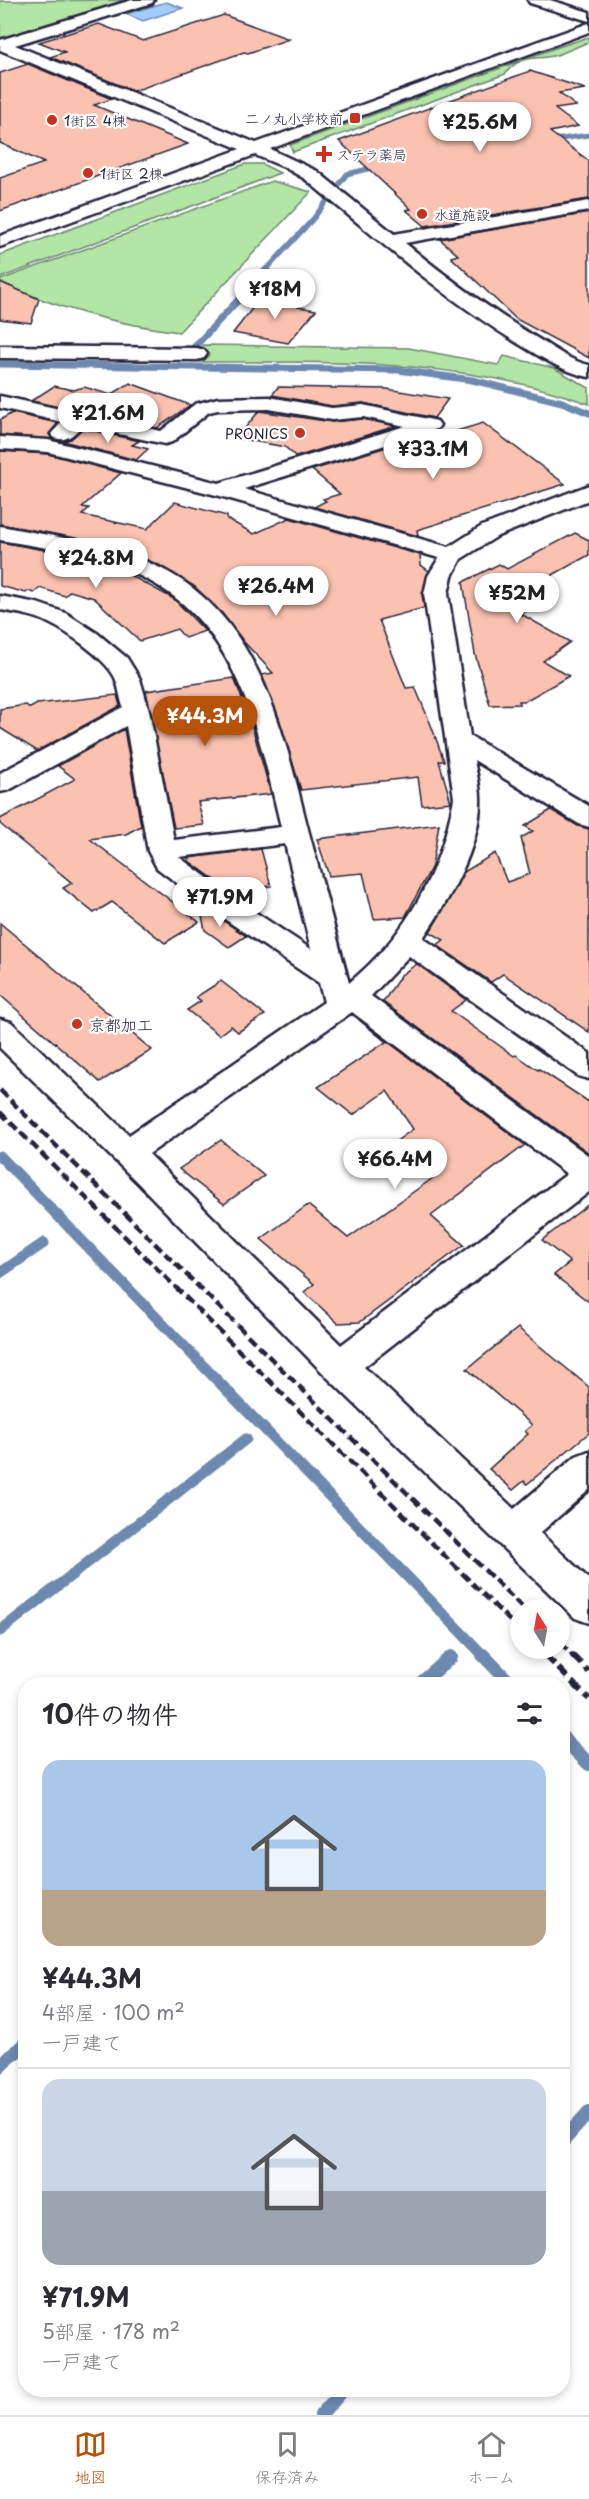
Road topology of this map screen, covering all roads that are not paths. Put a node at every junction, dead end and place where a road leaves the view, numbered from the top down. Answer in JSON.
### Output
{"nodes":[{"id":1,"x":147,"y":0,"type":"edge"},
{"id":2,"x":535,"y":0,"type":"edge"},
{"id":3,"x":589,"y":17,"type":"edge"},
{"id":4,"x":589,"y":27,"type":"edge"},
{"id":5,"x":0,"y":45,"type":"edge"},
{"id":6,"x":253,"y":148,"type":"junction"},
{"id":7,"x":589,"y":206,"type":"edge"},
{"id":8,"x":391,"y":240,"type":"junction"},
{"id":9,"x":0,"y":242,"type":"edge"},
{"id":10,"x":0,"y":352,"type":"edge"},
{"id":11,"x":197,"y":354,"type":"dead end"},
{"id":12,"x":589,"y":371,"type":"edge"},
{"id":13,"x":0,"y":402,"type":"edge"},
{"id":14,"x":78,"y":419,"type":"junction"},
{"id":15,"x":0,"y":443,"type":"edge"},
{"id":16,"x":48,"y":446,"type":"junction"},
{"id":17,"x":219,"y":490,"type":"junction"},
{"id":18,"x":589,"y":492,"type":"edge"},
{"id":19,"x":0,"y":533,"type":"edge"},
{"id":20,"x":452,"y":555,"type":"junction"},
{"id":21,"x":0,"y":603,"type":"edge"},
{"id":22,"x":29,"y":608,"type":"junction"},
{"id":23,"x":0,"y":622,"type":"edge"},
{"id":24,"x":136,"y":710,"type":"junction"},
{"id":25,"x":459,"y":740,"type":"junction"},
{"id":26,"x":0,"y":783,"type":"edge"},
{"id":27,"x":589,"y":818,"type":"edge"},
{"id":28,"x":296,"y":834,"type":"junction"},
{"id":29,"x":175,"y":849,"type":"dead end"},
{"id":30,"x":406,"y":940,"type":"junction"},
{"id":31,"x":342,"y":993,"type":"junction"},
{"id":32,"x":0,"y":1030,"type":"edge"},
{"id":33,"x":589,"y":1068,"type":"edge"},
{"id":34,"x":127,"y":1153,"type":"junction"},
{"id":35,"x":589,"y":1173,"type":"edge"},
{"id":36,"x":339,"y":1366,"type":"junction"},
{"id":37,"x":589,"y":1467,"type":"edge"},
{"id":38,"x":513,"y":1533,"type":"junction"},
{"id":39,"x":589,"y":1605,"type":"edge"}],
"edges":[{"from":1,"to":5,"type":"street"},
{"from":2,"to":3,"type":"street"},
{"from":4,"to":6,"type":"street"},
{"from":5,"to":6,"type":"street"},
{"from":6,"to":8,"type":"street"},
{"from":6,"to":9,"type":"street"},
{"from":7,"to":8,"type":"street"},
{"from":8,"to":12,"type":"street"},
{"from":10,"to":11,"type":"street"},
{"from":13,"to":14,"type":"street"},
{"from":14,"to":16,"type":"street"},
{"from":14,"to":17,"type":"street"},
{"from":15,"to":16,"type":"street"},
{"from":16,"to":17,"type":"street"},
{"from":17,"to":20,"type":"street"},
{"from":18,"to":20,"type":"street"},
{"from":19,"to":28,"type":"street"},
{"from":20,"to":25,"type":"street"},
{"from":21,"to":22,"type":"street"},
{"from":22,"to":23,"type":"street"},
{"from":22,"to":24,"type":"street"},
{"from":24,"to":26,"type":"street"},
{"from":24,"to":31,"type":"street"},
{"from":25,"to":27,"type":"street"},
{"from":25,"to":30,"type":"street"},
{"from":28,"to":29,"type":"street"},
{"from":28,"to":31,"type":"street"},
{"from":30,"to":31,"type":"street"},
{"from":30,"to":33,"type":"street"},
{"from":31,"to":34,"type":"street"},
{"from":31,"to":35,"type":"street"},
{"from":32,"to":34,"type":"street"},
{"from":34,"to":36,"type":"street"},
{"from":35,"to":36,"type":"street"},
{"from":36,"to":38,"type":"street"},
{"from":37,"to":38,"type":"street"},
{"from":38,"to":39,"type":"street"}]}
